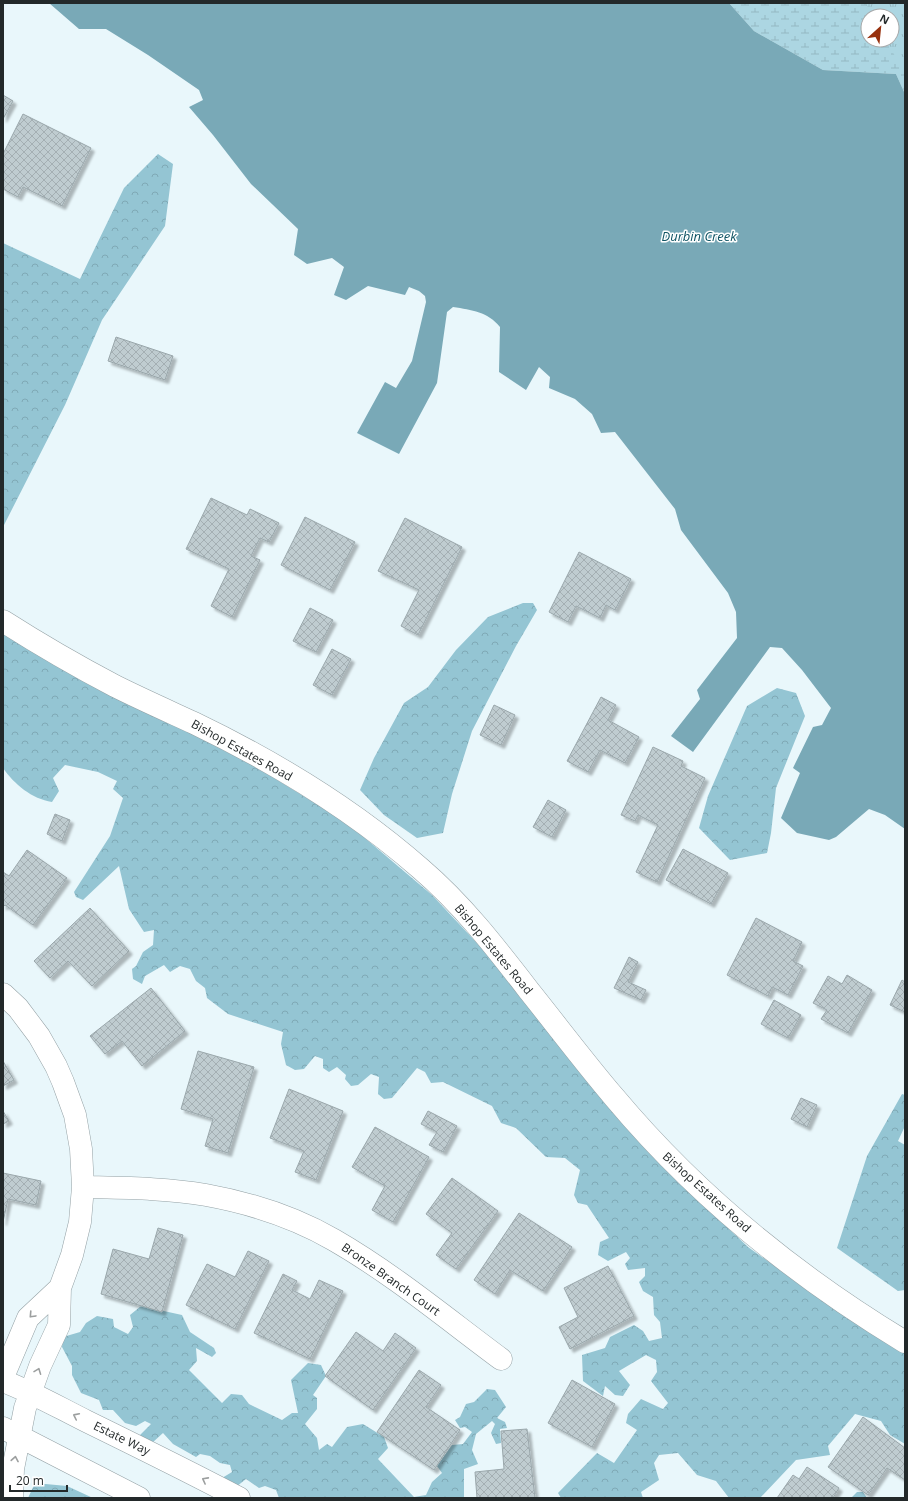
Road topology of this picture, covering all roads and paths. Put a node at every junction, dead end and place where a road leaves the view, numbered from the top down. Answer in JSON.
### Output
{"nodes":[{"id":1,"x":3,"y":621,"type":"edge"},
{"id":2,"x":3,"y":994,"type":"edge"},
{"id":3,"x":83,"y":1187,"type":"junction"},
{"id":4,"x":60,"y":1288,"type":"junction"},
{"id":5,"x":905,"y":1342,"type":"edge"},
{"id":6,"x":501,"y":1359,"type":"dead end"},
{"id":7,"x":3,"y":1377,"type":"edge"},
{"id":8,"x":3,"y":1381,"type":"edge"},
{"id":9,"x":27,"y":1400,"type":"junction"},
{"id":10,"x":11,"y":1433,"type":"edge"},
{"id":11,"x":12,"y":1498,"type":"edge"},
{"id":12,"x":139,"y":1498,"type":"edge"},
{"id":13,"x":239,"y":1498,"type":"edge"}],
"edges":[{"from":1,"to":5,"type":"street","name":"Bishop Estates Road"},
{"from":2,"to":3,"type":"street"},
{"from":3,"to":4,"type":"street"},
{"from":3,"to":6,"type":"street","name":"Bronze Branch Court"},
{"from":4,"to":7,"type":"street","one_way":true},
{"from":9,"to":4,"type":"street","one_way":true},
{"from":8,"to":9,"type":"street","name":"Estate Way"},
{"from":9,"to":10,"type":"street"},
{"from":13,"to":9,"type":"street","name":"Estate Way","one_way":true},
{"from":11,"to":10,"type":"street","one_way":true},
{"from":10,"to":12,"type":"street"}]}
